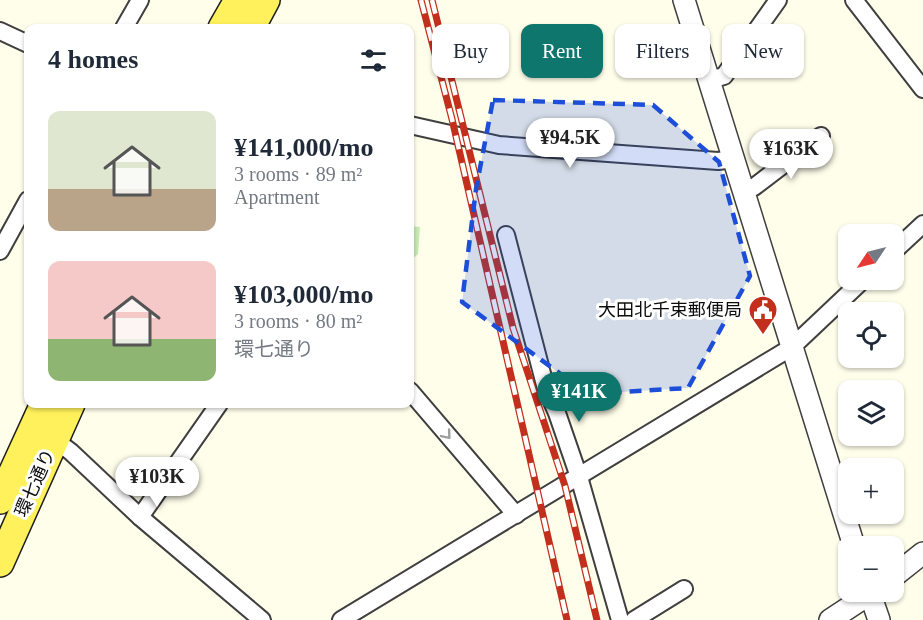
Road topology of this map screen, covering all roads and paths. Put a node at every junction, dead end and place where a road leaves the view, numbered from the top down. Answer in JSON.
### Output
{"nodes":[{"id":1,"x":140,"y":0,"type":"edge"},
{"id":2,"x":238,"y":0,"type":"edge"},
{"id":3,"x":266,"y":0,"type":"edge"},
{"id":4,"x":684,"y":0,"type":"edge"},
{"id":5,"x":778,"y":0,"type":"edge"},
{"id":6,"x":854,"y":0,"type":"edge"},
{"id":7,"x":126,"y":24,"type":"edge"},
{"id":8,"x":224,"y":24,"type":"edge"},
{"id":9,"x":253,"y":24,"type":"edge"},
{"id":10,"x":0,"y":31,"type":"edge"},
{"id":11,"x":24,"y":42,"type":"edge"},
{"id":12,"x":710,"y":80,"type":"junction"},
{"id":13,"x":923,"y":89,"type":"edge"},
{"id":14,"x":414,"y":126,"type":"edge"},
{"id":15,"x":821,"y":136,"type":"dead end"},
{"id":16,"x":734,"y":159,"type":"junction"},
{"id":17,"x":744,"y":190,"type":"junction"},
{"id":18,"x":24,"y":207,"type":"edge"},
{"id":19,"x":923,"y":224,"type":"edge"},
{"id":20,"x":507,"y":236,"type":"dead end"},
{"id":21,"x":904,"y":242,"type":"edge"},
{"id":22,"x":1,"y":245,"type":"edge"},
{"id":23,"x":852,"y":290,"type":"edge"},
{"id":24,"x":792,"y":347,"type":"junction"},
{"id":25,"x":414,"y":396,"type":"edge"},
{"id":26,"x":65,"y":408,"type":"edge"},
{"id":27,"x":216,"y":408,"type":"edge"},
{"id":28,"x":44,"y":423,"type":"edge"},
{"id":29,"x":579,"y":477,"type":"junction"},
{"id":30,"x":0,"y":500,"type":"edge"},
{"id":31,"x":516,"y":516,"type":"junction"},
{"id":32,"x":140,"y":517,"type":"junction"},
{"id":33,"x":852,"y":536,"type":"edge"},
{"id":34,"x":923,"y":553,"type":"edge"},
{"id":35,"x":0,"y":563,"type":"edge"},
{"id":36,"x":904,"y":568,"type":"edge"},
{"id":37,"x":684,"y":589,"type":"dead end"},
{"id":38,"x":856,"y":602,"type":"edge"},
{"id":39,"x":874,"y":602,"type":"edge"},
{"id":40,"x":262,"y":620,"type":"edge"},
{"id":41,"x":341,"y":620,"type":"edge"},
{"id":42,"x":620,"y":620,"type":"edge"},
{"id":43,"x":634,"y":620,"type":"edge"},
{"id":44,"x":830,"y":620,"type":"edge"},
{"id":45,"x":879,"y":620,"type":"edge"}],
"edges":[{"from":1,"to":7,"type":"street"},
{"from":2,"to":8,"type":"main road"},
{"from":3,"to":9,"type":"main road"},
{"from":4,"to":12,"type":"street"},
{"from":5,"to":12,"type":"street"},
{"from":6,"to":13,"type":"street"},
{"from":10,"to":11,"type":"street"},
{"from":12,"to":16,"type":"street"},
{"from":14,"to":16,"type":"street"},
{"from":15,"to":17,"type":"street"},
{"from":16,"to":17,"type":"street"},
{"from":17,"to":24,"type":"street"},
{"from":18,"to":22,"type":"street"},
{"from":19,"to":21,"type":"street"},
{"from":20,"to":29,"type":"street"},
{"from":23,"to":24,"type":"street"},
{"from":24,"to":29,"type":"street"},
{"from":24,"to":33,"type":"street"},
{"from":25,"to":31,"type":"street","one_way":true},
{"from":26,"to":28,"type":"main road","name":"環七通り"},
{"from":27,"to":32,"type":"street"},
{"from":28,"to":30,"type":"main road","name":"環七通り"},
{"from":28,"to":32,"type":"street"},
{"from":28,"to":35,"type":"main road","name":"環七通り"},
{"from":29,"to":31,"type":"street"},
{"from":29,"to":42,"type":"street"},
{"from":31,"to":41,"type":"street"},
{"from":32,"to":40,"type":"street"},
{"from":34,"to":36,"type":"street"},
{"from":37,"to":43,"type":"street"},
{"from":38,"to":44,"type":"street"},
{"from":39,"to":45,"type":"street"}]}
